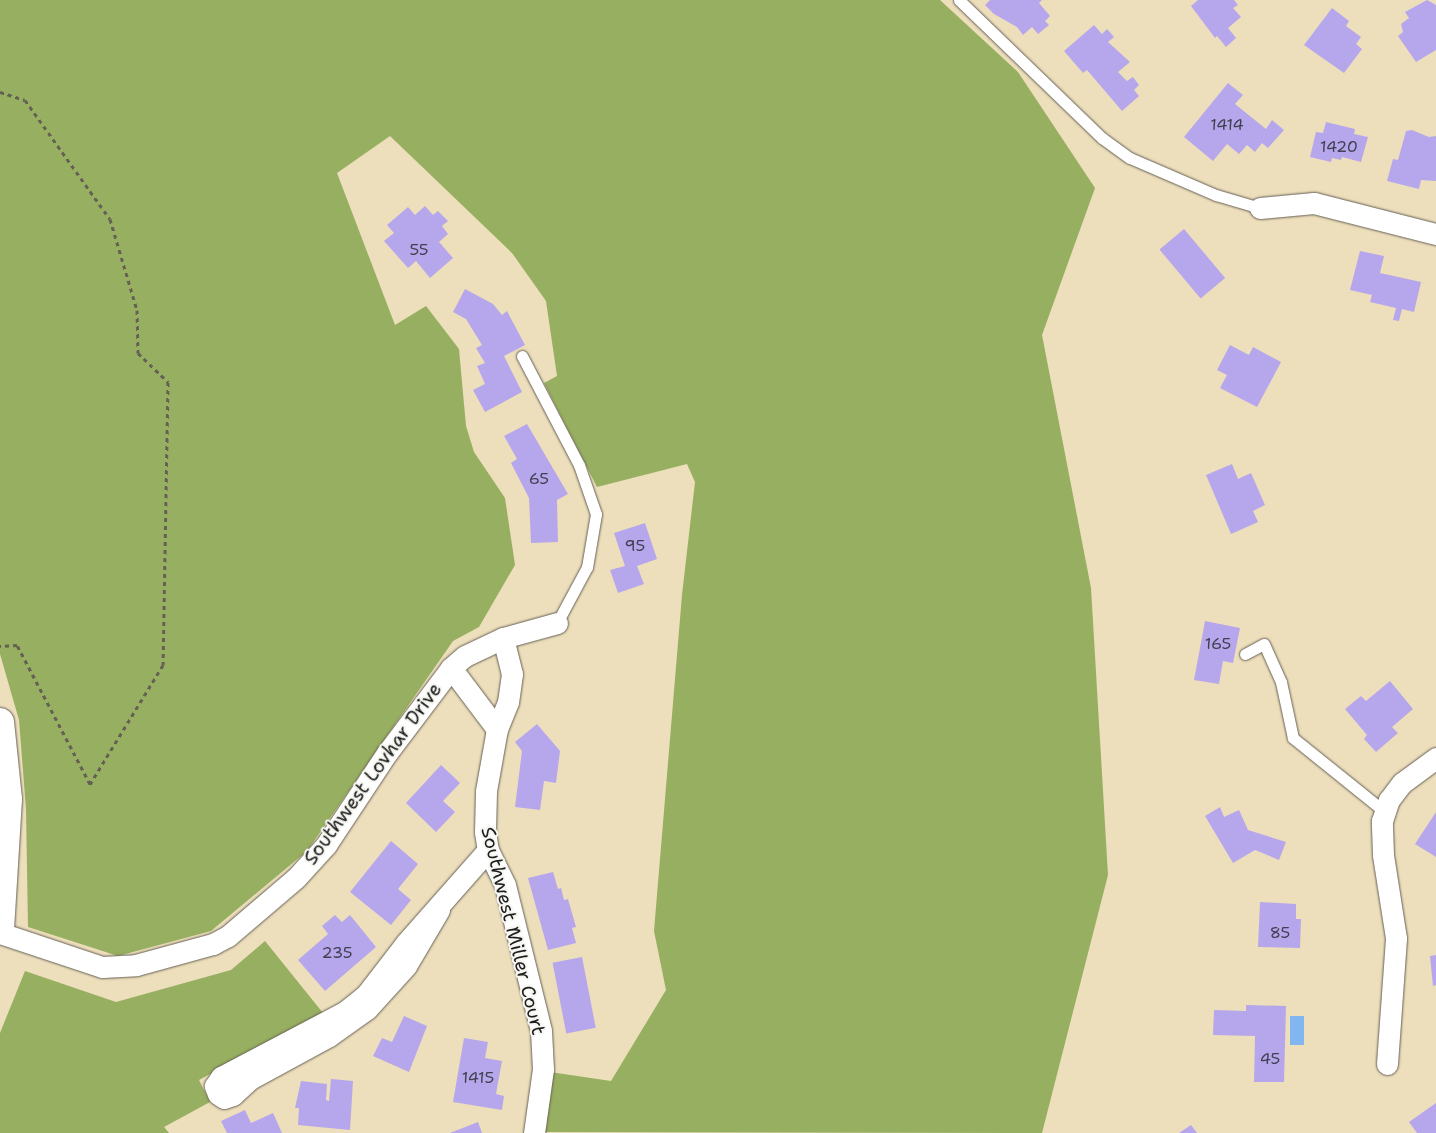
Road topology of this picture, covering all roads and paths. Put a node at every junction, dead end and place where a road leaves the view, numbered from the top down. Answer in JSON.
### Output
{"nodes":[{"id":1,"x":959,"y":0,"type":"edge"},
{"id":2,"x":0,"y":92,"type":"edge"},
{"id":3,"x":1260,"y":208,"type":"joint"},
{"id":4,"x":1436,"y":234,"type":"edge"},
{"id":5,"x":522,"y":356,"type":"dead end"},
{"id":6,"x":557,"y":623,"type":"joint"},
{"id":7,"x":503,"y":638,"type":"junction"},
{"id":8,"x":0,"y":646,"type":"edge"},
{"id":9,"x":1245,"y":654,"type":"dead end"},
{"id":10,"x":451,"y":668,"type":"junction"},
{"id":11,"x":0,"y":722,"type":"edge"},
{"id":12,"x":497,"y":729,"type":"junction"},
{"id":13,"x":1436,"y":758,"type":"edge"},
{"id":14,"x":1385,"y":812,"type":"junction"},
{"id":15,"x":488,"y":850,"type":"junction"},
{"id":16,"x":439,"y":910,"type":"junction"},
{"id":17,"x":0,"y":931,"type":"edge"},
{"id":18,"x":1387,"y":1064,"type":"dead end"},
{"id":19,"x":534,"y":1133,"type":"edge"}],
"edges":[{"from":1,"to":3,"type":"lane"},
{"from":2,"to":8,"type":"path"},
{"from":3,"to":4,"type":"street"},
{"from":5,"to":6,"type":"lane"},
{"from":6,"to":7,"type":"street","name":"Southwest Lovhar Drive"},
{"from":7,"to":10,"type":"street","name":"Southwest Lovhar Drive"},
{"from":7,"to":12,"type":"street","name":"Southwest Miller Court"},
{"from":9,"to":14,"type":"lane"},
{"from":10,"to":12,"type":"street"},
{"from":10,"to":17,"type":"street","name":"Southwest Lovhar Drive"},
{"from":11,"to":17,"type":"street"},
{"from":12,"to":15,"type":"street","name":"Southwest Miller Court"},
{"from":13,"to":14,"type":"street"},
{"from":14,"to":18,"type":"street"},
{"from":15,"to":16,"type":"street"},
{"from":15,"to":19,"type":"street","name":"Southwest Miller Court"},
{"from":16,"to":16,"type":"street"}]}
